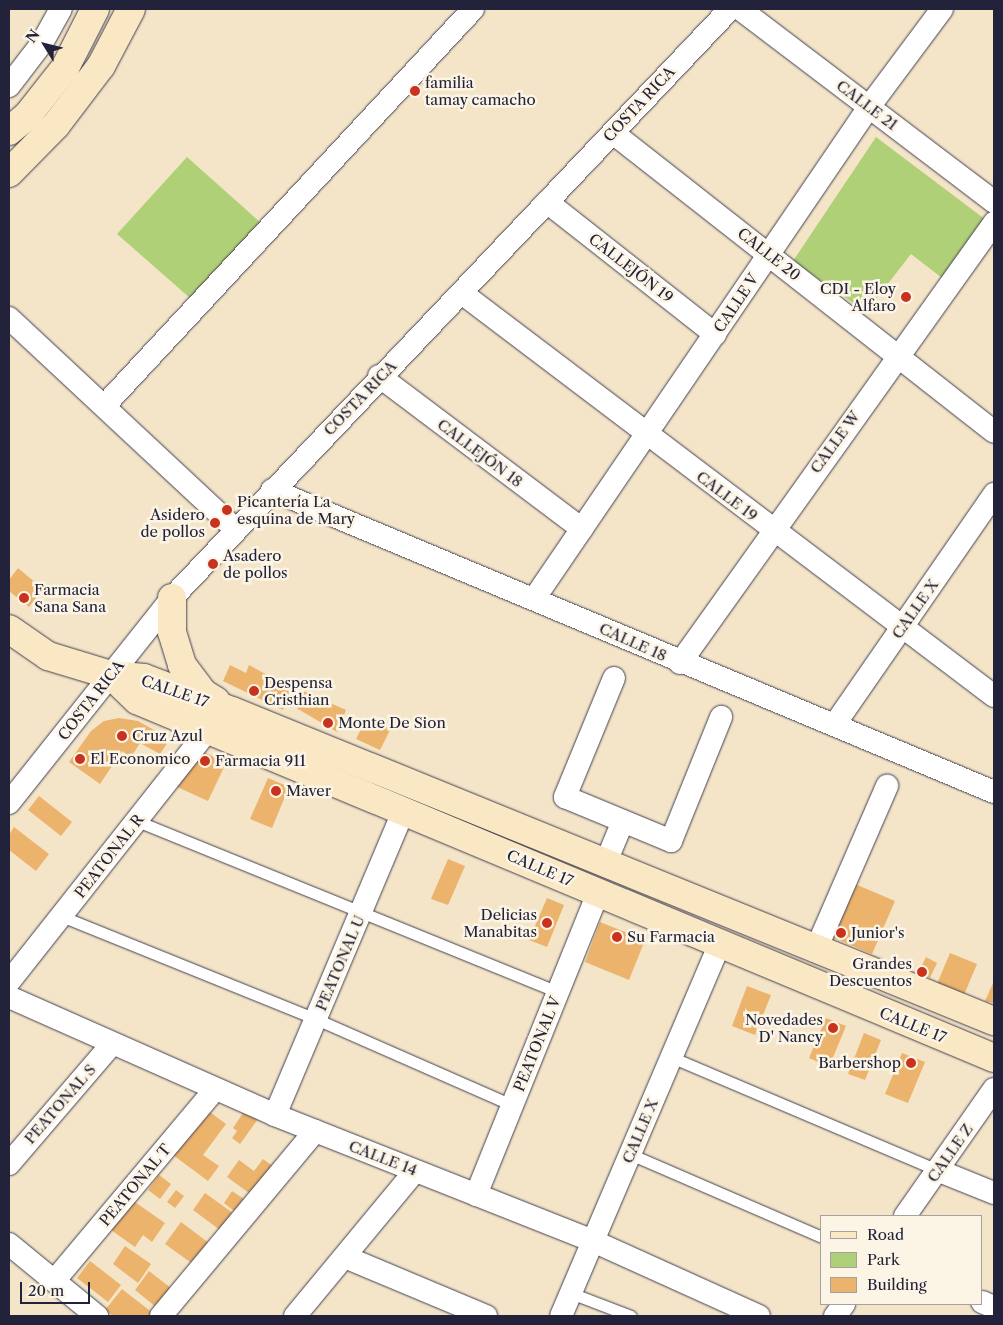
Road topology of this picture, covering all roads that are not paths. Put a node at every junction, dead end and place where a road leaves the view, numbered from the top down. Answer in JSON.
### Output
{"nodes":[{"id":1,"x":61,"y":9,"type":"edge"},
{"id":2,"x":95,"y":9,"type":"edge"},
{"id":3,"x":131,"y":9,"type":"edge"},
{"id":4,"x":473,"y":9,"type":"edge"},
{"id":5,"x":740,"y":9,"type":"edge"},
{"id":6,"x":942,"y":9,"type":"edge"},
{"id":7,"x":718,"y":12,"type":"edge"},
{"id":8,"x":10,"y":83,"type":"edge"},
{"id":9,"x":869,"y":107,"type":"junction"},
{"id":10,"x":9,"y":131,"type":"edge"},
{"id":11,"x":613,"y":132,"type":"junction"},
{"id":12,"x":9,"y":173,"type":"edge"},
{"id":13,"x":547,"y":202,"type":"junction"},
{"id":14,"x":994,"y":202,"type":"edge"},
{"id":15,"x":994,"y":223,"type":"edge"},
{"id":16,"x":769,"y":254,"type":"junction"},
{"id":17,"x":463,"y":294,"type":"junction"},
{"id":18,"x":9,"y":318,"type":"edge"},
{"id":19,"x":715,"y":334,"type":"junction"},
{"id":20,"x":897,"y":356,"type":"junction"},
{"id":21,"x":379,"y":376,"type":"junction"},
{"id":22,"x":106,"y":404,"type":"junction"},
{"id":23,"x":994,"y":432,"type":"edge"},
{"id":24,"x":646,"y":435,"type":"junction"},
{"id":25,"x":272,"y":490,"type":"junction"},
{"id":26,"x":994,"y":494,"type":"edge"},
{"id":27,"x":235,"y":529,"type":"junction"},
{"id":28,"x":582,"y":529,"type":"junction"},
{"id":29,"x":772,"y":529,"type":"junction"},
{"id":30,"x":172,"y":598,"type":"junction"},
{"id":31,"x":534,"y":599,"type":"junction"},
{"id":32,"x":902,"y":627,"type":"junction"},
{"id":33,"x":9,"y":629,"type":"edge"},
{"id":34,"x":680,"y":663,"type":"junction"},
{"id":35,"x":111,"y":675,"type":"junction"},
{"id":36,"x":614,"y":678,"type":"dead end"},
{"id":37,"x":994,"y":696,"type":"edge"},
{"id":38,"x":232,"y":711,"type":"junction"},
{"id":39,"x":721,"y":717,"type":"dead end"},
{"id":40,"x":835,"y":724,"type":"junction"},
{"id":41,"x":209,"y":729,"type":"junction"},
{"id":42,"x":887,"y":786,"type":"dead end"},
{"id":43,"x":994,"y":792,"type":"edge"},
{"id":44,"x":9,"y":803,"type":"edge"},
{"id":45,"x":404,"y":810,"type":"junction"},
{"id":46,"x":136,"y":821,"type":"junction"},
{"id":47,"x":623,"y":821,"type":"junction"},
{"id":48,"x":606,"y":862,"type":"junction"},
{"id":49,"x":598,"y":893,"type":"junction"},
{"id":50,"x":362,"y":910,"type":"junction"},
{"id":51,"x":61,"y":916,"type":"junction"},
{"id":52,"x":719,"y":946,"type":"junction"},
{"id":53,"x":817,"y":947,"type":"junction"},
{"id":54,"x":9,"y":982,"type":"edge"},
{"id":55,"x":558,"y":992,"type":"junction"},
{"id":56,"x":9,"y":997,"type":"edge"},
{"id":57,"x":316,"y":1019,"type":"junction"},
{"id":58,"x":994,"y":1021,"type":"edge"},
{"id":59,"x":112,"y":1044,"type":"junction"},
{"id":60,"x":672,"y":1058,"type":"junction"},
{"id":61,"x":994,"y":1058,"type":"edge"},
{"id":62,"x":215,"y":1089,"type":"junction"},
{"id":63,"x":994,"y":1089,"type":"edge"},
{"id":64,"x":512,"y":1105,"type":"junction"},
{"id":65,"x":276,"y":1115,"type":"junction"},
{"id":66,"x":315,"y":1131,"type":"junction"},
{"id":67,"x":630,"y":1154,"type":"junction"},
{"id":68,"x":9,"y":1164,"type":"edge"},
{"id":69,"x":937,"y":1170,"type":"junction"},
{"id":70,"x":415,"y":1171,"type":"junction"},
{"id":71,"x":994,"y":1193,"type":"edge"},
{"id":72,"x":476,"y":1195,"type":"junction"},
{"id":73,"x":906,"y":1215,"type":"edge"},
{"id":74,"x":820,"y":1235,"type":"edge"},
{"id":75,"x":593,"y":1241,"type":"junction"},
{"id":76,"x":9,"y":1244,"type":"edge"},
{"id":77,"x":345,"y":1257,"type":"junction"},
{"id":78,"x":55,"y":1280,"type":"junction"},
{"id":79,"x":571,"y":1293,"type":"junction"},
{"id":80,"x":843,"y":1305,"type":"edge"},
{"id":81,"x":97,"y":1316,"type":"edge"},
{"id":82,"x":161,"y":1316,"type":"edge"},
{"id":83,"x":295,"y":1316,"type":"edge"},
{"id":84,"x":486,"y":1316,"type":"edge"},
{"id":85,"x":562,"y":1316,"type":"edge"},
{"id":86,"x":631,"y":1316,"type":"edge"},
{"id":87,"x":759,"y":1316,"type":"edge"},
{"id":88,"x":835,"y":1316,"type":"edge"}],
"edges":[{"from":1,"to":8,"type":"street"},
{"from":2,"to":10,"type":"street"},
{"from":3,"to":12,"type":"street"},
{"from":4,"to":22,"type":"street"},
{"from":5,"to":9,"type":"street","name":"CALLE 21"},
{"from":6,"to":9,"type":"street","name":"CALLE V"},
{"from":7,"to":11,"type":"street","name":"COSTA RICA"},
{"from":9,"to":14,"type":"street","name":"CALLE 21"},
{"from":9,"to":16,"type":"street","name":"CALLE V"},
{"from":11,"to":13,"type":"street","name":"COSTA RICA"},
{"from":11,"to":16,"type":"street","name":"CALLE 20"},
{"from":13,"to":17,"type":"street","name":"COSTA RICA"},
{"from":13,"to":19,"type":"street","name":"CALLEJÓN 19"},
{"from":15,"to":20,"type":"street","name":"CALLE W"},
{"from":16,"to":19,"type":"street","name":"CALLE V"},
{"from":16,"to":20,"type":"street","name":"CALLE 20"},
{"from":17,"to":21,"type":"street","name":"COSTA RICA"},
{"from":17,"to":24,"type":"street","name":"CALLE 19"},
{"from":18,"to":22,"type":"street"},
{"from":19,"to":24,"type":"street","name":"CALLE V"},
{"from":20,"to":23,"type":"street","name":"CALLE 20"},
{"from":20,"to":29,"type":"street","name":"CALLE W"},
{"from":21,"to":25,"type":"street","name":"COSTA RICA"},
{"from":21,"to":28,"type":"street","name":"CALLEJÓN 18"},
{"from":22,"to":27,"type":"street"},
{"from":24,"to":28,"type":"street","name":"CALLE V"},
{"from":24,"to":29,"type":"street","name":"CALLE 19"},
{"from":25,"to":27,"type":"street","name":"COSTA RICA"},
{"from":25,"to":31,"type":"street","name":"CALLE 18"},
{"from":26,"to":32,"type":"street","name":"CALLE X"},
{"from":27,"to":30,"type":"street","name":"COSTA RICA"},
{"from":28,"to":31,"type":"street","name":"CALLE V"},
{"from":29,"to":32,"type":"street","name":"CALLE 19"},
{"from":29,"to":34,"type":"street","name":"CALLE W"},
{"from":30,"to":35,"type":"street","name":"COSTA RICA"},
{"from":30,"to":38,"type":"street"},
{"from":31,"to":34,"type":"street","name":"CALLE 18"},
{"from":32,"to":37,"type":"street","name":"CALLE 19"},
{"from":32,"to":40,"type":"street","name":"CALLE X"},
{"from":33,"to":35,"type":"street"},
{"from":34,"to":40,"type":"street","name":"CALLE 18"},
{"from":35,"to":38,"type":"street","name":"CALLE 17"},
{"from":35,"to":41,"type":"street","name":"CALLE 17"},
{"from":35,"to":44,"type":"street","name":"COSTA RICA"},
{"from":36,"to":47,"type":"street"},
{"from":38,"to":48,"type":"street","name":"CALLE 17"},
{"from":39,"to":47,"type":"street"},
{"from":40,"to":43,"type":"street","name":"CALLE 18"},
{"from":41,"to":45,"type":"street","name":"CALLE 17"},
{"from":41,"to":46,"type":"street","name":"PEATONAL R"},
{"from":42,"to":53,"type":"street"},
{"from":45,"to":49,"type":"street","name":"CALLE 17"},
{"from":45,"to":50,"type":"street","name":"PEATONAL U"},
{"from":46,"to":50,"type":"lane"},
{"from":46,"to":51,"type":"street","name":"PEATONAL R"},
{"from":47,"to":48,"type":"street"},
{"from":48,"to":53,"type":"street","name":"CALLE 17"},
{"from":49,"to":52,"type":"street","name":"CALLE 17"},
{"from":49,"to":55,"type":"street","name":"PEATONAL V"},
{"from":50,"to":55,"type":"lane"},
{"from":50,"to":57,"type":"street","name":"PEATONAL U"},
{"from":51,"to":54,"type":"street","name":"PEATONAL R"},
{"from":51,"to":57,"type":"lane"},
{"from":52,"to":60,"type":"street","name":"CALLE X"},
{"from":52,"to":61,"type":"street","name":"CALLE 17"},
{"from":53,"to":58,"type":"street","name":"CALLE 17"},
{"from":55,"to":64,"type":"street","name":"PEATONAL V"},
{"from":56,"to":59,"type":"street","name":"CALLE 14"},
{"from":57,"to":64,"type":"lane"},
{"from":57,"to":65,"type":"street","name":"PEATONAL U"},
{"from":59,"to":62,"type":"street","name":"CALLE 14"},
{"from":59,"to":68,"type":"street","name":"PEATONAL S"},
{"from":60,"to":67,"type":"street","name":"CALLE X"},
{"from":60,"to":69,"type":"lane"},
{"from":62,"to":65,"type":"street","name":"CALLE 14"},
{"from":62,"to":78,"type":"street","name":"PEATONAL T"},
{"from":63,"to":69,"type":"street","name":"CALLE Z"},
{"from":64,"to":72,"type":"street","name":"PEATONAL V"},
{"from":65,"to":66,"type":"street","name":"CALLE 14"},
{"from":66,"to":70,"type":"street","name":"CALLE 14"},
{"from":66,"to":82,"type":"street"},
{"from":67,"to":74,"type":"lane"},
{"from":67,"to":75,"type":"street","name":"CALLE X"},
{"from":69,"to":71,"type":"street"},
{"from":69,"to":73,"type":"street","name":"CALLE Z"},
{"from":70,"to":72,"type":"street","name":"CALLE 14"},
{"from":70,"to":77,"type":"street"},
{"from":72,"to":75,"type":"street","name":"CALLE 14"},
{"from":75,"to":79,"type":"street","name":"CALLE X"},
{"from":75,"to":87,"type":"street","name":"CALLE 14"},
{"from":76,"to":78,"type":"street"},
{"from":77,"to":83,"type":"street"},
{"from":77,"to":84,"type":"street"},
{"from":78,"to":81,"type":"street"},
{"from":79,"to":85,"type":"street","name":"CALLE X"},
{"from":79,"to":86,"type":"lane"},
{"from":80,"to":88,"type":"street"}]}
